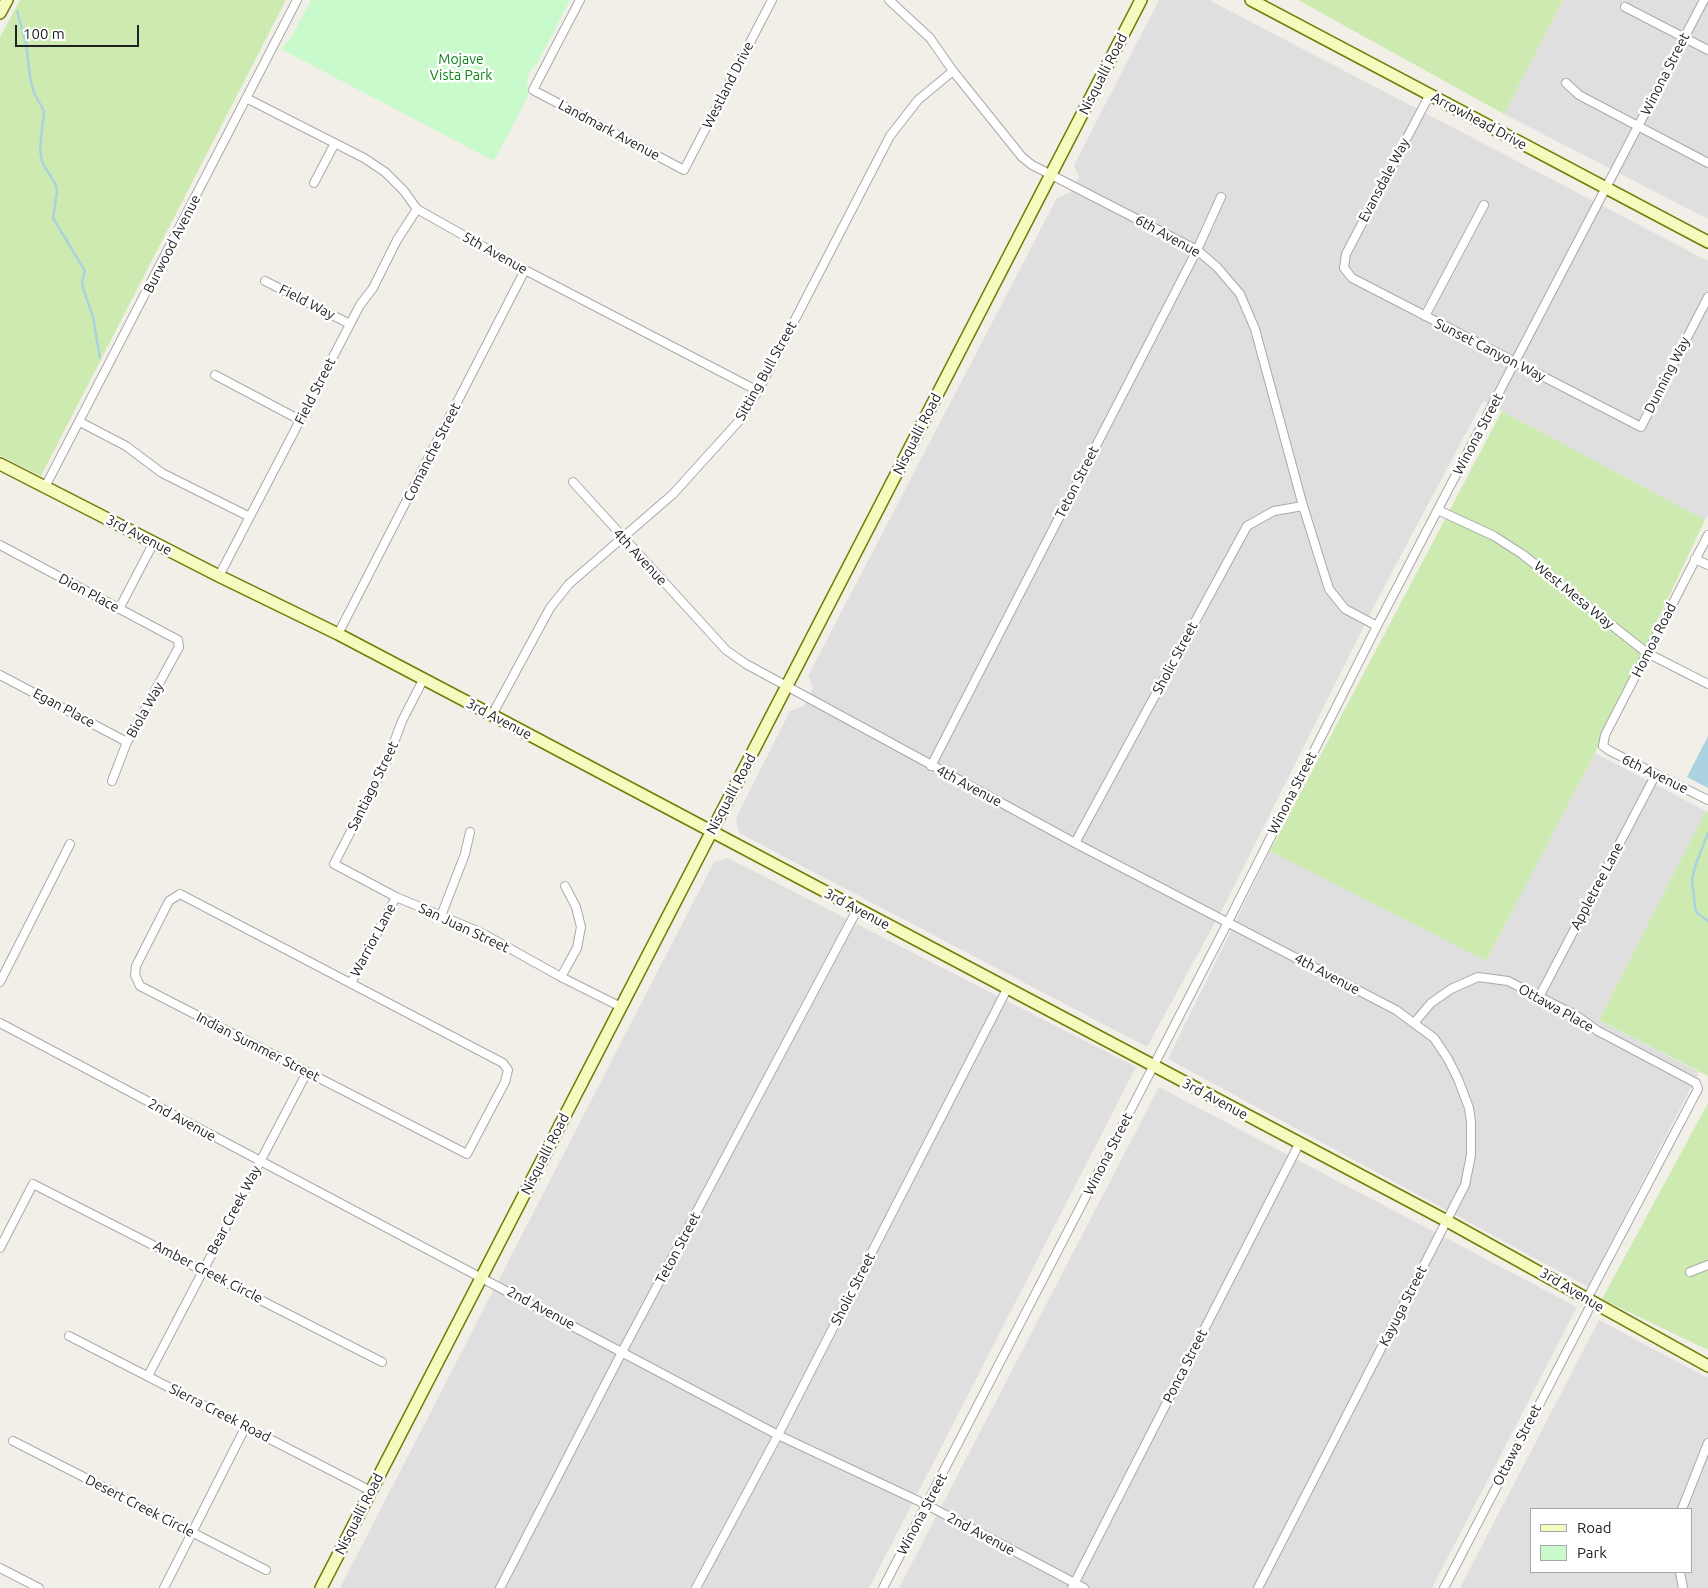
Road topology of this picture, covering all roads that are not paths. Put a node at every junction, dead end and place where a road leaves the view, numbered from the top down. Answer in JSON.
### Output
{"nodes":[{"id":1,"x":7,"y":0,"type":"edge"},
{"id":2,"x":297,"y":0,"type":"edge"},
{"id":3,"x":580,"y":0,"type":"edge"},
{"id":4,"x":772,"y":0,"type":"edge"},
{"id":5,"x":889,"y":0,"type":"edge"},
{"id":6,"x":1141,"y":0,"type":"edge"},
{"id":7,"x":1251,"y":0,"type":"edge"},
{"id":8,"x":1704,"y":0,"type":"edge"},
{"id":9,"x":1625,"y":7,"type":"dead end"},
{"id":10,"x":0,"y":13,"type":"edge"},
{"id":11,"x":1684,"y":38,"type":"junction"},
{"id":12,"x":1708,"y":50,"type":"edge"},
{"id":13,"x":953,"y":71,"type":"junction"},
{"id":14,"x":1566,"y":83,"type":"dead end"},
{"id":15,"x":1430,"y":94,"type":"junction"},
{"id":16,"x":246,"y":98,"type":"junction"},
{"id":17,"x":1638,"y":126,"type":"junction"},
{"id":18,"x":334,"y":143,"type":"junction"},
{"id":19,"x":1708,"y":163,"type":"edge"},
{"id":20,"x":684,"y":170,"type":"joint"},
{"id":21,"x":1051,"y":174,"type":"junction"},
{"id":22,"x":314,"y":183,"type":"dead end"},
{"id":23,"x":1606,"y":189,"type":"junction"},
{"id":24,"x":1221,"y":198,"type":"dead end"},
{"id":25,"x":1484,"y":206,"type":"dead end"},
{"id":26,"x":416,"y":209,"type":"junction"},
{"id":27,"x":1708,"y":242,"type":"edge"},
{"id":28,"x":1197,"y":250,"type":"junction"},
{"id":29,"x":1344,"y":268,"type":"joint"},
{"id":30,"x":525,"y":270,"type":"junction"},
{"id":31,"x":265,"y":281,"type":"dead end"},
{"id":32,"x":1708,"y":297,"type":"edge"},
{"id":33,"x":1425,"y":316,"type":"junction"},
{"id":34,"x":350,"y":324,"type":"junction"},
{"id":35,"x":1516,"y":363,"type":"junction"},
{"id":36,"x":215,"y":375,"type":"dead end"},
{"id":37,"x":758,"y":391,"type":"junction"},
{"id":38,"x":300,"y":420,"type":"junction"},
{"id":39,"x":80,"y":422,"type":"junction"},
{"id":40,"x":1640,"y":427,"type":"joint"},
{"id":41,"x":0,"y":464,"type":"edge"},
{"id":42,"x":573,"y":482,"type":"dead end"},
{"id":43,"x":45,"y":487,"type":"junction"},
{"id":44,"x":1303,"y":506,"type":"junction"},
{"id":45,"x":1438,"y":510,"type":"junction"},
{"id":46,"x":250,"y":517,"type":"junction"},
{"id":47,"x":1708,"y":535,"type":"edge"},
{"id":48,"x":621,"y":537,"type":"junction"},
{"id":49,"x":154,"y":542,"type":"junction"},
{"id":50,"x":0,"y":545,"type":"edge"},
{"id":51,"x":1695,"y":559,"type":"junction"},
{"id":52,"x":1708,"y":566,"type":"edge"},
{"id":53,"x":219,"y":576,"type":"junction"},
{"id":54,"x":119,"y":608,"type":"junction"},
{"id":55,"x":1376,"y":626,"type":"junction"},
{"id":56,"x":338,"y":634,"type":"junction"},
{"id":57,"x":178,"y":640,"type":"joint"},
{"id":58,"x":1647,"y":654,"type":"junction"},
{"id":59,"x":0,"y":675,"type":"edge"},
{"id":60,"x":423,"y":680,"type":"junction"},
{"id":61,"x":1708,"y":684,"type":"edge"},
{"id":62,"x":787,"y":686,"type":"junction"},
{"id":63,"x":492,"y":715,"type":"junction"},
{"id":64,"x":127,"y":742,"type":"junction"},
{"id":65,"x":1603,"y":746,"type":"joint"},
{"id":66,"x":931,"y":766,"type":"junction"},
{"id":67,"x":1656,"y":774,"type":"junction"},
{"id":68,"x":112,"y":782,"type":"dead end"},
{"id":69,"x":1708,"y":800,"type":"edge"},
{"id":70,"x":470,"y":832,"type":"dead end"},
{"id":71,"x":711,"y":832,"type":"junction"},
{"id":72,"x":1076,"y":843,"type":"junction"},
{"id":73,"x":70,"y":844,"type":"dead end"},
{"id":74,"x":334,"y":864,"type":"joint"},
{"id":75,"x":565,"y":886,"type":"dead end"},
{"id":76,"x":396,"y":897,"type":"junction"},
{"id":77,"x":858,"y":910,"type":"junction"},
{"id":78,"x":441,"y":916,"type":"junction"},
{"id":79,"x":1228,"y":922,"type":"junction"},
{"id":80,"x":561,"y":977,"type":"junction"},
{"id":81,"x":0,"y":982,"type":"edge"},
{"id":82,"x":351,"y":983,"type":"junction"},
{"id":83,"x":1007,"y":989,"type":"junction"},
{"id":84,"x":1539,"y":997,"type":"junction"},
{"id":85,"x":621,"y":1007,"type":"junction"},
{"id":86,"x":0,"y":1023,"type":"edge"},
{"id":87,"x":1414,"y":1023,"type":"junction"},
{"id":88,"x":1153,"y":1066,"type":"junction"},
{"id":89,"x":307,"y":1072,"type":"junction"},
{"id":90,"x":1698,"y":1089,"type":"joint"},
{"id":91,"x":1299,"y":1144,"type":"junction"},
{"id":92,"x":260,"y":1161,"type":"junction"},
{"id":93,"x":1447,"y":1221,"type":"junction"},
{"id":94,"x":0,"y":1248,"type":"edge"},
{"id":95,"x":1708,"y":1265,"type":"edge"},
{"id":96,"x":203,"y":1270,"type":"junction"},
{"id":97,"x":1690,"y":1272,"type":"dead end"},
{"id":98,"x":482,"y":1276,"type":"junction"},
{"id":99,"x":1589,"y":1301,"type":"junction"},
{"id":100,"x":69,"y":1336,"type":"dead end"},
{"id":101,"x":622,"y":1352,"type":"junction"},
{"id":102,"x":382,"y":1362,"type":"dead end"},
{"id":103,"x":1708,"y":1366,"type":"edge"},
{"id":104,"x":148,"y":1376,"type":"junction"},
{"id":105,"x":246,"y":1426,"type":"junction"},
{"id":106,"x":778,"y":1435,"type":"junction"},
{"id":107,"x":13,"y":1441,"type":"dead end"},
{"id":108,"x":1708,"y":1442,"type":"edge"},
{"id":109,"x":371,"y":1491,"type":"junction"},
{"id":110,"x":927,"y":1505,"type":"junction"},
{"id":111,"x":1682,"y":1508,"type":"edge"},
{"id":112,"x":193,"y":1533,"type":"junction"},
{"id":113,"x":0,"y":1568,"type":"edge"},
{"id":114,"x":266,"y":1570,"type":"dead end"},
{"id":115,"x":1680,"y":1573,"type":"edge"},
{"id":116,"x":1073,"y":1585,"type":"edge"},
{"id":117,"x":39,"y":1588,"type":"edge"},
{"id":118,"x":164,"y":1588,"type":"edge"},
{"id":119,"x":321,"y":1588,"type":"edge"},
{"id":120,"x":500,"y":1588,"type":"edge"},
{"id":121,"x":696,"y":1588,"type":"edge"},
{"id":122,"x":883,"y":1588,"type":"edge"},
{"id":123,"x":1084,"y":1588,"type":"edge"},
{"id":124,"x":1258,"y":1588,"type":"edge"},
{"id":125,"x":1444,"y":1588,"type":"edge"},
{"id":126,"x":1683,"y":1588,"type":"edge"}],
"edges":[{"from":1,"to":10,"type":"main road"},
{"from":2,"to":16,"type":"street","name":"Burwood Avenue"},
{"from":3,"to":20,"type":"street","name":"Landmark Avenue"},
{"from":4,"to":20,"type":"street","name":"Westland Drive"},
{"from":5,"to":13,"type":"street","name":"6th Avenue"},
{"from":6,"to":21,"type":"main road","name":"Nisqualli Road"},
{"from":7,"to":15,"type":"main road","name":"Arrowhead Drive"},
{"from":8,"to":11,"type":"street","name":"Winona Street"},
{"from":9,"to":11,"type":"street"},
{"from":11,"to":12,"type":"street"},
{"from":11,"to":17,"type":"street","name":"Winona Street"},
{"from":13,"to":21,"type":"street","name":"6th Avenue"},
{"from":13,"to":37,"type":"street","name":"Sitting Bull Street"},
{"from":14,"to":17,"type":"street"},
{"from":15,"to":23,"type":"main road","name":"Arrowhead Drive"},
{"from":15,"to":29,"type":"street","name":"Evansdale Way"},
{"from":16,"to":18,"type":"street","name":"5th Avenue"},
{"from":16,"to":39,"type":"street","name":"Burwood Avenue"},
{"from":17,"to":19,"type":"street"},
{"from":17,"to":23,"type":"street","name":"Winona Street"},
{"from":18,"to":22,"type":"street"},
{"from":18,"to":26,"type":"street","name":"5th Avenue"},
{"from":21,"to":28,"type":"street","name":"6th Avenue"},
{"from":21,"to":62,"type":"main road","name":"Nisqualli Road"},
{"from":23,"to":27,"type":"main road","name":"Arrowhead Drive"},
{"from":23,"to":35,"type":"street","name":"Winona Street"},
{"from":24,"to":28,"type":"street","name":"Teton Street"},
{"from":25,"to":33,"type":"street"},
{"from":26,"to":30,"type":"street","name":"5th Avenue"},
{"from":26,"to":34,"type":"street","name":"Field Street"},
{"from":28,"to":44,"type":"street","name":"6th Avenue"},
{"from":28,"to":66,"type":"street","name":"Teton Street"},
{"from":29,"to":33,"type":"street","name":"Sunset Canyon Way"},
{"from":30,"to":37,"type":"street","name":"5th Avenue"},
{"from":30,"to":56,"type":"street","name":"Comanche Street"},
{"from":31,"to":34,"type":"street","name":"Field Way"},
{"from":32,"to":40,"type":"street","name":"Dunning Way"},
{"from":33,"to":35,"type":"street","name":"Sunset Canyon Way"},
{"from":34,"to":38,"type":"street","name":"Field Street"},
{"from":35,"to":40,"type":"street","name":"Sunset Canyon Way"},
{"from":35,"to":45,"type":"street","name":"Winona Street"},
{"from":36,"to":38,"type":"street"},
{"from":37,"to":48,"type":"street","name":"Sitting Bull Street"},
{"from":38,"to":46,"type":"street","name":"Field Street"},
{"from":39,"to":43,"type":"street","name":"Burwood Avenue"},
{"from":39,"to":46,"type":"street"},
{"from":41,"to":43,"type":"main road","name":"3rd Avenue"},
{"from":42,"to":48,"type":"street","name":"4th Avenue"},
{"from":43,"to":49,"type":"main road","name":"3rd Avenue"},
{"from":44,"to":55,"type":"street","name":"6th Avenue"},
{"from":44,"to":72,"type":"street","name":"Sholic Street"},
{"from":45,"to":55,"type":"street","name":"Winona Street"},
{"from":45,"to":58,"type":"street","name":"West Mesa Way"},
{"from":46,"to":53,"type":"street","name":"Field Street"},
{"from":47,"to":51,"type":"street","name":"Homoa Road"},
{"from":48,"to":62,"type":"street","name":"4th Avenue"},
{"from":48,"to":63,"type":"street","name":"Sitting Bull Street"},
{"from":49,"to":53,"type":"main road","name":"3rd Avenue"},
{"from":49,"to":54,"type":"street"},
{"from":50,"to":54,"type":"street","name":"Dion Place"},
{"from":51,"to":52,"type":"street"},
{"from":51,"to":58,"type":"street","name":"Homoa Road"},
{"from":53,"to":56,"type":"main road","name":"3rd Avenue"},
{"from":54,"to":57,"type":"street","name":"Dion Place"},
{"from":55,"to":79,"type":"street","name":"Winona Street"},
{"from":56,"to":60,"type":"main road","name":"3rd Avenue"},
{"from":57,"to":64,"type":"street","name":"Biola Way"},
{"from":58,"to":61,"type":"street","name":"West Mesa Way"},
{"from":58,"to":65,"type":"street","name":"Homoa Road"},
{"from":59,"to":64,"type":"street","name":"Egan Place"},
{"from":60,"to":63,"type":"main road","name":"3rd Avenue"},
{"from":60,"to":74,"type":"street","name":"Santiago Street"},
{"from":62,"to":66,"type":"street","name":"4th Avenue"},
{"from":62,"to":71,"type":"main road","name":"Nisqualli Road"},
{"from":63,"to":71,"type":"main road","name":"3rd Avenue"},
{"from":64,"to":68,"type":"street","name":"Biola Way"},
{"from":65,"to":67,"type":"street","name":"6th Avenue"},
{"from":66,"to":72,"type":"street","name":"4th Avenue"},
{"from":67,"to":69,"type":"street","name":"6th Avenue"},
{"from":67,"to":84,"type":"street","name":"Appletree Lane"},
{"from":70,"to":78,"type":"street"},
{"from":71,"to":77,"type":"main road","name":"3rd Avenue"},
{"from":71,"to":85,"type":"main road","name":"Nisqualli Road"},
{"from":72,"to":79,"type":"street","name":"4th Avenue"},
{"from":73,"to":81,"type":"street"},
{"from":74,"to":76,"type":"street","name":"San Juan Street"},
{"from":75,"to":80,"type":"street"},
{"from":76,"to":78,"type":"street","name":"San Juan Street"},
{"from":76,"to":82,"type":"street","name":"Warrior Lane"},
{"from":77,"to":83,"type":"main road","name":"3rd Avenue"},
{"from":77,"to":101,"type":"street","name":"Teton Street"},
{"from":78,"to":80,"type":"street","name":"San Juan Street"},
{"from":79,"to":87,"type":"street","name":"4th Avenue"},
{"from":79,"to":88,"type":"street","name":"Winona Street"},
{"from":80,"to":85,"type":"street","name":"San Juan Street"},
{"from":82,"to":89,"type":"street","name":"Indian Summer Street"},
{"from":82,"to":89,"type":"street","name":"Indian Summer Street"},
{"from":83,"to":88,"type":"main road","name":"3rd Avenue"},
{"from":83,"to":106,"type":"street","name":"Sholic Street"},
{"from":84,"to":87,"type":"street","name":"Ottawa Place"},
{"from":84,"to":90,"type":"street","name":"Ottawa Place"},
{"from":85,"to":98,"type":"main road","name":"Nisqualli Road"},
{"from":86,"to":92,"type":"street","name":"2nd Avenue"},
{"from":87,"to":93,"type":"street","name":"Kayuga Street"},
{"from":88,"to":91,"type":"main road","name":"3rd Avenue"},
{"from":88,"to":110,"type":"street","name":"Winona Street"},
{"from":89,"to":92,"type":"street","name":"Bear Creek Way"},
{"from":90,"to":99,"type":"street","name":"Ottawa Street"},
{"from":91,"to":93,"type":"main road","name":"3rd Avenue"},
{"from":91,"to":116,"type":"street","name":"Ponca Street"},
{"from":92,"to":96,"type":"street","name":"Bear Creek Way"},
{"from":92,"to":98,"type":"street","name":"2nd Avenue"},
{"from":93,"to":99,"type":"main road","name":"3rd Avenue"},
{"from":93,"to":124,"type":"street","name":"Kayuga Street"},
{"from":94,"to":96,"type":"street","name":"Amber Creek Circle"},
{"from":95,"to":97,"type":"street"},
{"from":96,"to":102,"type":"street","name":"Amber Creek Circle"},
{"from":96,"to":104,"type":"street","name":"Bear Creek Way"},
{"from":98,"to":101,"type":"street","name":"2nd Avenue"},
{"from":98,"to":109,"type":"main road","name":"Nisqualli Road"},
{"from":99,"to":103,"type":"main road","name":"3rd Avenue"},
{"from":99,"to":125,"type":"street","name":"Ottawa Street"},
{"from":100,"to":104,"type":"street","name":"Sierra Creek Road"},
{"from":101,"to":106,"type":"street","name":"2nd Avenue"},
{"from":101,"to":120,"type":"street","name":"Teton Street"},
{"from":104,"to":105,"type":"street","name":"Sierra Creek Road"},
{"from":105,"to":109,"type":"street","name":"Sierra Creek Road"},
{"from":105,"to":112,"type":"street"},
{"from":106,"to":110,"type":"street","name":"2nd Avenue"},
{"from":106,"to":121,"type":"street","name":"Sholic Street"},
{"from":107,"to":112,"type":"street","name":"Desert Creek Circle"},
{"from":108,"to":111,"type":"street"},
{"from":109,"to":119,"type":"main road","name":"Nisqualli Road"},
{"from":110,"to":116,"type":"street","name":"2nd Avenue"},
{"from":110,"to":122,"type":"street","name":"Winona Street"},
{"from":112,"to":114,"type":"street","name":"Desert Creek Circle"},
{"from":112,"to":118,"type":"street"},
{"from":113,"to":117,"type":"street"},
{"from":115,"to":126,"type":"street"},
{"from":116,"to":123,"type":"street","name":"2nd Avenue"}]}
